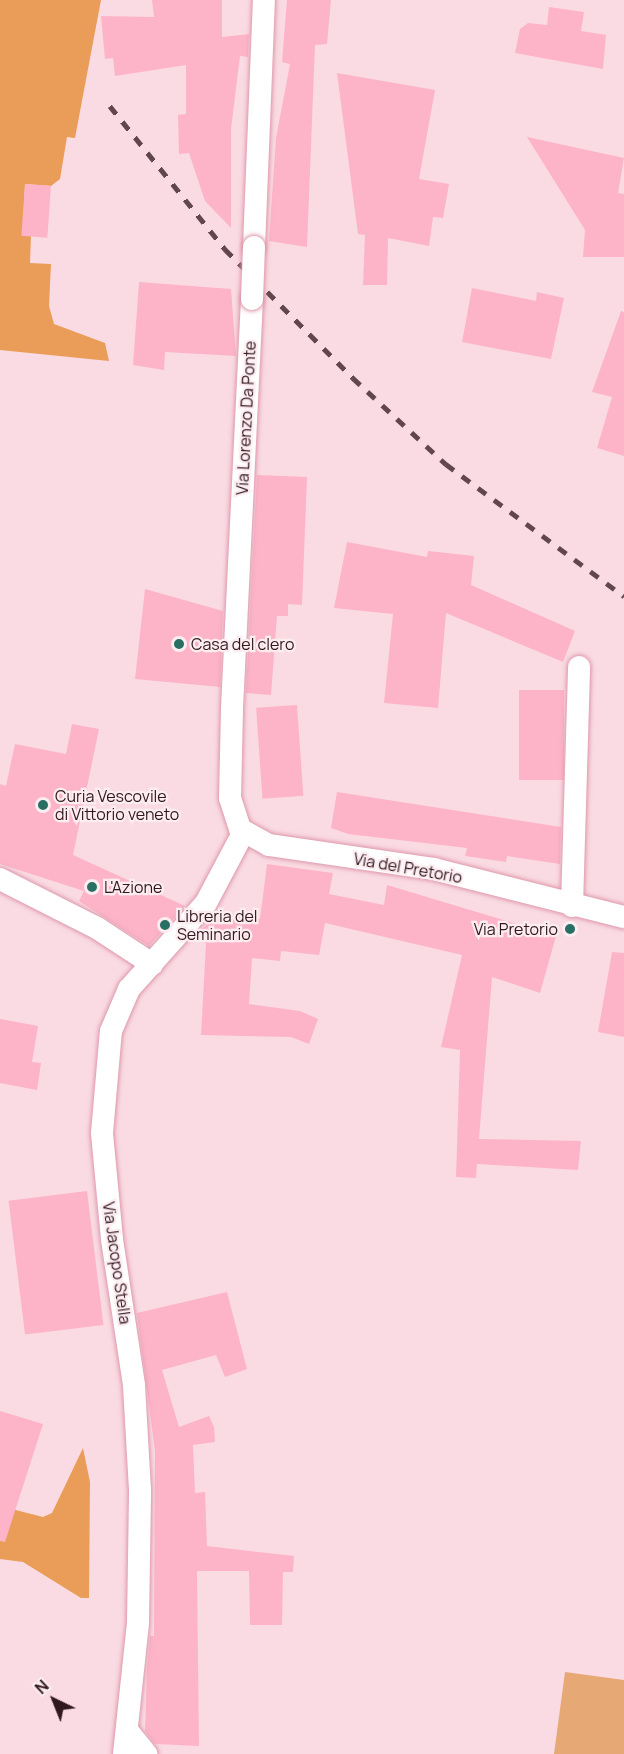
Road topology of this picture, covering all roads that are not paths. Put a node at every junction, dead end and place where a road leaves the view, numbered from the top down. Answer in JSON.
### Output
{"nodes":[{"id":1,"x":264,"y":0,"type":"edge"},
{"id":2,"x":579,"y":667,"type":"dead end"},
{"id":3,"x":243,"y":833,"type":"junction"},
{"id":4,"x":0,"y":879,"type":"edge"},
{"id":5,"x":572,"y":906,"type":"junction"},
{"id":6,"x":624,"y":917,"type":"edge"},
{"id":7,"x":152,"y":964,"type":"junction"},
{"id":8,"x":127,"y":1744,"type":"edge"},
{"id":9,"x":146,"y":1754,"type":"edge"}],
"edges":[{"from":1,"to":3,"type":"street","name":"Via Lorenzo Da Ponte","bridge":true},
{"from":2,"to":5,"type":"street"},
{"from":3,"to":5,"type":"street","name":"Via del Pretorio"},
{"from":3,"to":7,"type":"street","name":"Via Jacopo Stella"},
{"from":4,"to":7,"type":"street"},
{"from":5,"to":6,"type":"street","name":"Via del Pretorio"},
{"from":7,"to":8,"type":"street","name":"Via Jacopo Stella"},
{"from":8,"to":9,"type":"street"}]}
